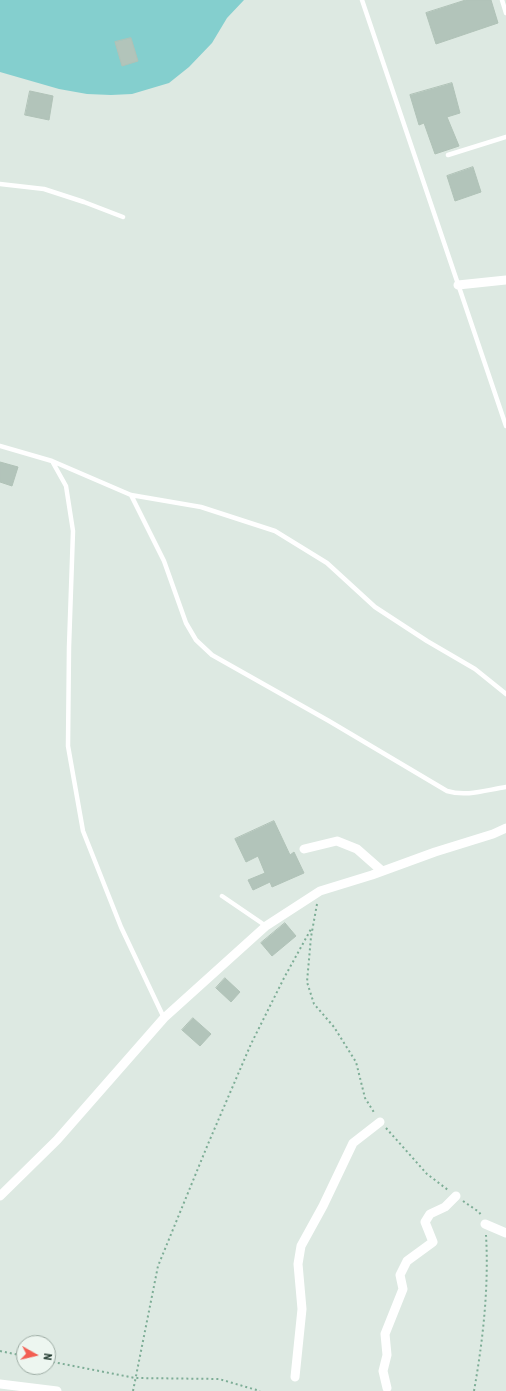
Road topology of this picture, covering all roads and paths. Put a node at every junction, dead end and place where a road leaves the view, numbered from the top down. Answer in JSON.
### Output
{"nodes":[{"id":1,"x":362,"y":0,"type":"edge"},
{"id":2,"x":502,"y":0,"type":"edge"},
{"id":3,"x":506,"y":13,"type":"edge"},
{"id":4,"x":506,"y":137,"type":"edge"},
{"id":5,"x":448,"y":155,"type":"dead end"},
{"id":6,"x":0,"y":184,"type":"edge"},
{"id":7,"x":124,"y":217,"type":"dead end"},
{"id":8,"x":506,"y":280,"type":"edge"},
{"id":9,"x":458,"y":285,"type":"junction"},
{"id":10,"x":506,"y":426,"type":"edge"},
{"id":11,"x":0,"y":446,"type":"edge"},
{"id":12,"x":52,"y":461,"type":"junction"},
{"id":13,"x":131,"y":495,"type":"junction"},
{"id":14,"x":506,"y":694,"type":"edge"},
{"id":15,"x":506,"y":787,"type":"edge"},
{"id":16,"x":506,"y":828,"type":"edge"},
{"id":17,"x":304,"y":849,"type":"dead end"},
{"id":18,"x":382,"y":871,"type":"junction"},
{"id":19,"x":320,"y":891,"type":"junction"},
{"id":20,"x":222,"y":896,"type":"dead end"},
{"id":21,"x":266,"y":926,"type":"junction"},
{"id":22,"x":313,"y":926,"type":"junction"},
{"id":23,"x":164,"y":1018,"type":"junction"},
{"id":24,"x":380,"y":1122,"type":"junction"},
{"id":25,"x":0,"y":1196,"type":"edge"},
{"id":26,"x":456,"y":1196,"type":"junction"},
{"id":27,"x":485,"y":1224,"type":"junction"},
{"id":28,"x":506,"y":1233,"type":"edge"},
{"id":29,"x":0,"y":1351,"type":"edge"},
{"id":30,"x":16,"y":1354,"type":"edge"},
{"id":31,"x":56,"y":1363,"type":"edge"},
{"id":32,"x":295,"y":1377,"type":"dead end"},
{"id":33,"x":135,"y":1378,"type":"junction"},
{"id":34,"x":0,"y":1384,"type":"edge"},
{"id":35,"x":387,"y":1388,"type":"dead end"},
{"id":36,"x":57,"y":1391,"type":"edge"},
{"id":37,"x":132,"y":1391,"type":"edge"},
{"id":38,"x":260,"y":1391,"type":"edge"},
{"id":39,"x":474,"y":1391,"type":"edge"}],
"edges":[{"from":1,"to":9,"type":"lane"},
{"from":2,"to":3,"type":"lane"},
{"from":4,"to":5,"type":"lane"},
{"from":6,"to":7,"type":"lane"},
{"from":8,"to":9,"type":"street"},
{"from":9,"to":10,"type":"lane"},
{"from":11,"to":12,"type":"lane"},
{"from":12,"to":13,"type":"lane"},
{"from":12,"to":23,"type":"lane"},
{"from":13,"to":14,"type":"lane"},
{"from":13,"to":15,"type":"lane"},
{"from":16,"to":18,"type":"street"},
{"from":17,"to":18,"type":"street"},
{"from":18,"to":19,"type":"street"},
{"from":19,"to":21,"type":"street"},
{"from":19,"to":22,"type":"path"},
{"from":20,"to":21,"type":"lane"},
{"from":21,"to":23,"type":"street"},
{"from":22,"to":24,"type":"path"},
{"from":22,"to":33,"type":"path"},
{"from":23,"to":25,"type":"street"},
{"from":24,"to":26,"type":"path"},
{"from":24,"to":32,"type":"street"},
{"from":26,"to":27,"type":"path"},
{"from":26,"to":35,"type":"street"},
{"from":27,"to":28,"type":"street"},
{"from":27,"to":39,"type":"path"},
{"from":29,"to":30,"type":"path"},
{"from":31,"to":33,"type":"path"},
{"from":33,"to":37,"type":"path"},
{"from":33,"to":38,"type":"path"},
{"from":34,"to":36,"type":"street"}]}
